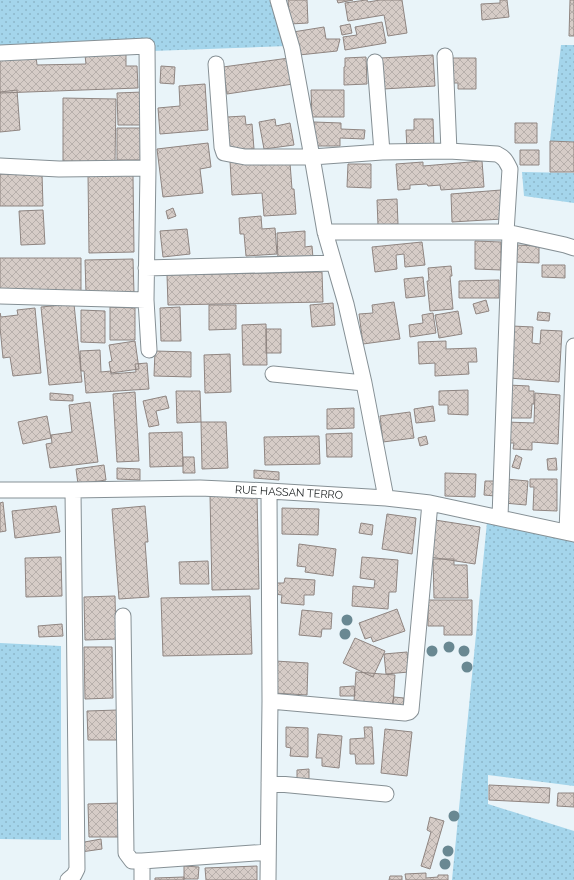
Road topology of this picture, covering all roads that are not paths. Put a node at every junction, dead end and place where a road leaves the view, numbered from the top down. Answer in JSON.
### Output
{"nodes":[{"id":1,"x":278,"y":0,"type":"edge"},
{"id":2,"x":0,"y":53,"type":"edge"},
{"id":3,"x":445,"y":56,"type":"dead end"},
{"id":4,"x":375,"y":62,"type":"dead end"},
{"id":5,"x":216,"y":64,"type":"dead end"},
{"id":6,"x":449,"y":151,"type":"junction"},
{"id":7,"x":382,"y":152,"type":"junction"},
{"id":8,"x":312,"y":157,"type":"junction"},
{"id":9,"x":0,"y":166,"type":"edge"},
{"id":10,"x":148,"y":168,"type":"junction"},
{"id":11,"x":325,"y":232,"type":"junction"},
{"id":12,"x":508,"y":232,"type":"junction"},
{"id":13,"x":574,"y":248,"type":"edge"},
{"id":14,"x":334,"y":263,"type":"junction"},
{"id":15,"x":146,"y":268,"type":"junction"},
{"id":16,"x":0,"y":296,"type":"edge"},
{"id":17,"x":146,"y":300,"type":"junction"},
{"id":18,"x":574,"y":346,"type":"edge"},
{"id":19,"x":149,"y":350,"type":"dead end"},
{"id":20,"x":273,"y":374,"type":"dead end"},
{"id":21,"x":364,"y":383,"type":"junction"},
{"id":22,"x":0,"y":490,"type":"edge"},
{"id":23,"x":73,"y":490,"type":"junction"},
{"id":24,"x":270,"y":491,"type":"junction"},
{"id":25,"x":386,"y":498,"type":"junction"},
{"id":26,"x":430,"y":503,"type":"junction"},
{"id":27,"x":500,"y":518,"type":"junction"},
{"id":28,"x":570,"y":533,"type":"edge"},
{"id":29,"x":123,"y":616,"type":"dead end"},
{"id":30,"x":270,"y":701,"type":"junction"},
{"id":31,"x":269,"y":783,"type":"junction"},
{"id":32,"x":386,"y":794,"type":"dead end"},
{"id":33,"x":268,"y":852,"type":"junction"},
{"id":34,"x":142,"y":861,"type":"junction"},
{"id":35,"x":68,"y":880,"type":"edge"},
{"id":36,"x":142,"y":880,"type":"edge"},
{"id":37,"x":268,"y":880,"type":"edge"}],
"edges":[{"from":1,"to":8,"type":"street"},
{"from":2,"to":10,"type":"street"},
{"from":3,"to":6,"type":"street"},
{"from":4,"to":7,"type":"street"},
{"from":5,"to":8,"type":"street"},
{"from":6,"to":7,"type":"street"},
{"from":6,"to":12,"type":"street"},
{"from":7,"to":8,"type":"street"},
{"from":8,"to":11,"type":"street"},
{"from":9,"to":10,"type":"street"},
{"from":10,"to":15,"type":"street"},
{"from":11,"to":12,"type":"street"},
{"from":11,"to":14,"type":"street"},
{"from":12,"to":13,"type":"street"},
{"from":12,"to":27,"type":"street"},
{"from":14,"to":15,"type":"street"},
{"from":14,"to":21,"type":"street"},
{"from":15,"to":17,"type":"street"},
{"from":16,"to":17,"type":"street"},
{"from":17,"to":19,"type":"street"},
{"from":18,"to":28,"type":"street"},
{"from":20,"to":21,"type":"street"},
{"from":21,"to":25,"type":"street"},
{"from":22,"to":23,"type":"street","name":"RUE HASSAN TERRO"},
{"from":23,"to":24,"type":"street","name":"RUE HASSAN TERRO"},
{"from":23,"to":35,"type":"street"},
{"from":24,"to":25,"type":"street","name":"RUE HASSAN TERRO"},
{"from":24,"to":30,"type":"street"},
{"from":25,"to":26,"type":"street","name":"RUE HASSAN TERRO"},
{"from":26,"to":27,"type":"street","name":"RUE HASSAN TERRO"},
{"from":26,"to":30,"type":"street"},
{"from":27,"to":28,"type":"street","name":"RUE HASSAN TERRO"},
{"from":29,"to":34,"type":"street"},
{"from":30,"to":31,"type":"street"},
{"from":31,"to":32,"type":"street"},
{"from":31,"to":33,"type":"street"},
{"from":33,"to":34,"type":"street"},
{"from":33,"to":37,"type":"street"},
{"from":34,"to":36,"type":"street"}]}
